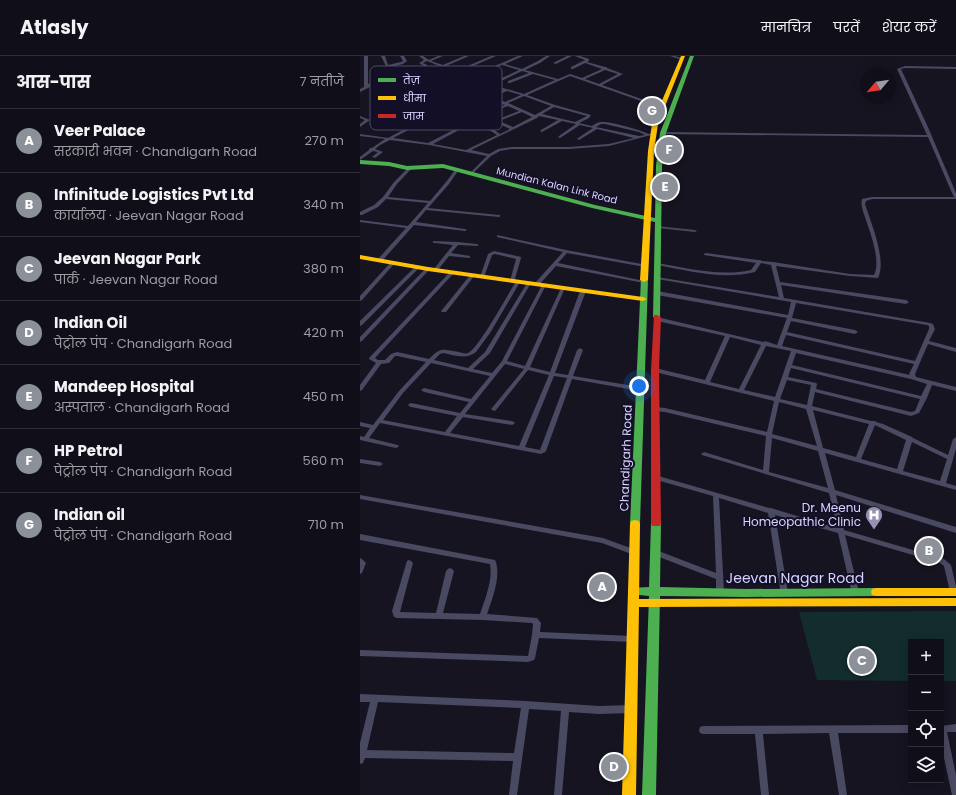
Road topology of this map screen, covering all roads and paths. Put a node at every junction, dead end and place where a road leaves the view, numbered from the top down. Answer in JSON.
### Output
{"nodes":[{"id":1,"x":383,"y":56,"type":"edge"},
{"id":2,"x":402,"y":56,"type":"edge"},
{"id":3,"x":421,"y":56,"type":"edge"},
{"id":4,"x":441,"y":56,"type":"edge"},
{"id":5,"x":468,"y":56,"type":"edge"},
{"id":6,"x":494,"y":56,"type":"edge"},
{"id":7,"x":521,"y":56,"type":"edge"},
{"id":8,"x":548,"y":56,"type":"edge"},
{"id":9,"x":570,"y":56,"type":"edge"},
{"id":10,"x":577,"y":56,"type":"edge"},
{"id":11,"x":672,"y":56,"type":"edge"},
{"id":12,"x":692,"y":56,"type":"edge"},
{"id":13,"x":683,"y":57,"type":"edge"},
{"id":14,"x":366,"y":58,"type":"edge"},
{"id":15,"x":428,"y":60,"type":"junction"},
{"id":16,"x":360,"y":61,"type":"edge"},
{"id":17,"x":585,"y":62,"type":"junction"},
{"id":18,"x":555,"y":63,"type":"dead end"},
{"id":19,"x":502,"y":64,"type":"junction"},
{"id":20,"x":387,"y":66,"type":"joint"},
{"id":21,"x":426,"y":66,"type":"edge"},
{"id":22,"x":443,"y":66,"type":"joint"},
{"id":23,"x":470,"y":66,"type":"edge"},
{"id":24,"x":497,"y":66,"type":"edge"},
{"id":25,"x":366,"y":67,"type":"junction"},
{"id":26,"x":360,"y":68,"type":"edge"},
{"id":27,"x":572,"y":68,"type":"dead end"},
{"id":28,"x":606,"y":68,"type":"junction"},
{"id":29,"x":956,"y":68,"type":"edge"},
{"id":30,"x":522,"y":70,"type":"junction"},
{"id":31,"x":532,"y":73,"type":"junction"},
{"id":32,"x":360,"y":74,"type":"edge"},
{"id":33,"x":366,"y":74,"type":"junction"},
{"id":34,"x":366,"y":79,"type":"junction"},
{"id":35,"x":502,"y":79,"type":"edge"},
{"id":36,"x":582,"y":79,"type":"junction"},
{"id":37,"x":360,"y":80,"type":"edge"},
{"id":38,"x":558,"y":80,"type":"junction"},
{"id":39,"x":509,"y":82,"type":"dead end"},
{"id":40,"x":370,"y":84,"type":"edge"},
{"id":41,"x":600,"y":85,"type":"junction"},
{"id":42,"x":366,"y":87,"type":"junction"},
{"id":43,"x":502,"y":89,"type":"edge"},
{"id":44,"x":506,"y":90,"type":"junction"},
{"id":45,"x":360,"y":91,"type":"edge"},
{"id":46,"x":502,"y":92,"type":"edge"},
{"id":47,"x":524,"y":95,"type":"junction"},
{"id":48,"x":502,"y":102,"type":"edge"},
{"id":49,"x":507,"y":104,"type":"junction"},
{"id":50,"x":502,"y":106,"type":"edge"},
{"id":51,"x":554,"y":106,"type":"junction"},
{"id":52,"x":662,"y":107,"type":"junction"},
{"id":53,"x":522,"y":111,"type":"junction"},
{"id":54,"x":538,"y":116,"type":"junction"},
{"id":55,"x":360,"y":117,"type":"edge"},
{"id":56,"x":502,"y":119,"type":"edge"},
{"id":57,"x":561,"y":120,"type":"junction"},
{"id":58,"x":502,"y":124,"type":"edge"},
{"id":59,"x":577,"y":124,"type":"junction"},
{"id":60,"x":360,"y":126,"type":"edge"},
{"id":61,"x":595,"y":127,"type":"junction"},
{"id":62,"x":514,"y":129,"type":"junction"},
{"id":63,"x":405,"y":130,"type":"edge"},
{"id":64,"x":456,"y":130,"type":"edge"},
{"id":65,"x":492,"y":130,"type":"edge"},
{"id":66,"x":542,"y":131,"type":"dead end"},
{"id":67,"x":663,"y":133,"type":"junction"},
{"id":68,"x":650,"y":134,"type":"junction"},
{"id":69,"x":360,"y":135,"type":"edge"},
{"id":70,"x":500,"y":135,"type":"junction"},
{"id":71,"x":929,"y":136,"type":"junction"},
{"id":72,"x":560,"y":137,"type":"dead end"},
{"id":73,"x":638,"y":137,"type":"junction"},
{"id":74,"x":388,"y":139,"type":"junction"},
{"id":75,"x":579,"y":139,"type":"dead end"},
{"id":76,"x":429,"y":144,"type":"junction"},
{"id":77,"x":371,"y":149,"type":"junction"},
{"id":78,"x":468,"y":150,"type":"junction"},
{"id":79,"x":490,"y":155,"type":"junction"},
{"id":80,"x":374,"y":157,"type":"dead end"},
{"id":81,"x":360,"y":161,"type":"edge"},
{"id":82,"x":410,"y":168,"type":"junction"},
{"id":83,"x":459,"y":172,"type":"junction"},
{"id":84,"x":471,"y":174,"type":"junction"},
{"id":85,"x":956,"y":197,"type":"edge"},
{"id":86,"x":385,"y":198,"type":"junction"},
{"id":87,"x":430,"y":202,"type":"junction"},
{"id":88,"x":424,"y":209,"type":"junction"},
{"id":89,"x":360,"y":214,"type":"edge"},
{"id":90,"x":499,"y":216,"type":"dead end"},
{"id":91,"x":647,"y":219,"type":"junction"},
{"id":92,"x":360,"y":221,"type":"edge"},
{"id":93,"x":412,"y":223,"type":"junction"},
{"id":94,"x":658,"y":224,"type":"junction"},
{"id":95,"x":408,"y":227,"type":"junction"},
{"id":96,"x":465,"y":230,"type":"dead end"},
{"id":97,"x":695,"y":231,"type":"dead end"},
{"id":98,"x":499,"y":236,"type":"dead end"},
{"id":99,"x":435,"y":242,"type":"dead end"},
{"id":100,"x":457,"y":243,"type":"junction"},
{"id":101,"x":477,"y":245,"type":"dead end"},
{"id":102,"x":566,"y":251,"type":"junction"},
{"id":103,"x":448,"y":254,"type":"junction"},
{"id":104,"x":706,"y":254,"type":"dead end"},
{"id":105,"x":468,"y":256,"type":"dead end"},
{"id":106,"x":362,"y":257,"type":"edge"},
{"id":107,"x":380,"y":260,"type":"junction"},
{"id":108,"x":760,"y":261,"type":"junction"},
{"id":109,"x":393,"y":263,"type":"junction"},
{"id":110,"x":773,"y":263,"type":"junction"},
{"id":111,"x":554,"y":264,"type":"junction"},
{"id":112,"x":657,"y":264,"type":"junction"},
{"id":113,"x":645,"y":266,"type":"junction"},
{"id":114,"x":418,"y":267,"type":"junction"},
{"id":115,"x":432,"y":270,"type":"junction"},
{"id":116,"x":452,"y":273,"type":"junction"},
{"id":117,"x":478,"y":276,"type":"junction"},
{"id":118,"x":657,"y":278,"type":"junction"},
{"id":119,"x":515,"y":281,"type":"junction"},
{"id":120,"x":644,"y":282,"type":"junction"},
{"id":121,"x":778,"y":282,"type":"junction"},
{"id":122,"x":537,"y":284,"type":"junction"},
{"id":123,"x":564,"y":288,"type":"junction"},
{"id":124,"x":583,"y":291,"type":"junction"},
{"id":125,"x":657,"y":294,"type":"junction"},
{"id":126,"x":360,"y":299,"type":"edge"},
{"id":127,"x":643,"y":299,"type":"junction"},
{"id":128,"x":782,"y":300,"type":"junction"},
{"id":129,"x":794,"y":301,"type":"junction"},
{"id":130,"x":906,"y":302,"type":"dead end"},
{"id":131,"x":444,"y":311,"type":"dead end"},
{"id":132,"x":657,"y":318,"type":"junction"},
{"id":133,"x":790,"y":318,"type":"junction"},
{"id":134,"x":360,"y":324,"type":"edge"},
{"id":135,"x":855,"y":332,"type":"dead end"},
{"id":136,"x":784,"y":333,"type":"junction"},
{"id":137,"x":728,"y":336,"type":"junction"},
{"id":138,"x":360,"y":340,"type":"edge"},
{"id":139,"x":926,"y":342,"type":"junction"},
{"id":140,"x":766,"y":343,"type":"junction"},
{"id":141,"x":779,"y":346,"type":"junction"},
{"id":142,"x":580,"y":350,"type":"dead end"},
{"id":143,"x":794,"y":350,"type":"junction"},
{"id":144,"x":956,"y":350,"type":"edge"},
{"id":145,"x":431,"y":360,"type":"junction"},
{"id":146,"x":378,"y":362,"type":"junction"},
{"id":147,"x":504,"y":362,"type":"junction"},
{"id":148,"x":917,"y":363,"type":"junction"},
{"id":149,"x":790,"y":366,"type":"junction"},
{"id":150,"x":527,"y":368,"type":"junction"},
{"id":151,"x":470,"y":369,"type":"junction"},
{"id":152,"x":655,"y":370,"type":"junction"},
{"id":153,"x":552,"y":374,"type":"junction"},
{"id":154,"x":494,"y":375,"type":"junction"},
{"id":155,"x":570,"y":377,"type":"junction"},
{"id":156,"x":785,"y":378,"type":"junction"},
{"id":157,"x":913,"y":378,"type":"junction"},
{"id":158,"x":707,"y":382,"type":"junction"},
{"id":159,"x":930,"y":383,"type":"junction"},
{"id":160,"x":360,"y":389,"type":"edge"},
{"id":161,"x":640,"y":389,"type":"junction"},
{"id":162,"x":956,"y":389,"type":"edge"},
{"id":163,"x":424,"y":390,"type":"dead end"},
{"id":164,"x":813,"y":390,"type":"junction"},
{"id":165,"x":741,"y":391,"type":"junction"},
{"id":166,"x":924,"y":398,"type":"junction"},
{"id":167,"x":777,"y":400,"type":"junction"},
{"id":168,"x":473,"y":401,"type":"junction"},
{"id":169,"x":411,"y":405,"type":"dead end"},
{"id":170,"x":809,"y":408,"type":"junction"},
{"id":171,"x":494,"y":409,"type":"dead end"},
{"id":172,"x":655,"y":409,"type":"junction"},
{"id":173,"x":461,"y":415,"type":"junction"},
{"id":174,"x":873,"y":422,"type":"junction"},
{"id":175,"x":512,"y":423,"type":"dead end"},
{"id":176,"x":360,"y":424,"type":"edge"},
{"id":177,"x":376,"y":424,"type":"junction"},
{"id":178,"x":446,"y":434,"type":"junction"},
{"id":179,"x":769,"y":435,"type":"junction"},
{"id":180,"x":910,"y":438,"type":"junction"},
{"id":181,"x":362,"y":439,"type":"edge"},
{"id":182,"x":956,"y":439,"type":"edge"},
{"id":183,"x":396,"y":446,"type":"dead end"},
{"id":184,"x":521,"y":448,"type":"junction"},
{"id":185,"x":820,"y":449,"type":"junction"},
{"id":186,"x":704,"y":454,"type":"dead end"},
{"id":187,"x":950,"y":458,"type":"junction"},
{"id":188,"x":858,"y":460,"type":"junction"},
{"id":189,"x":360,"y":461,"type":"edge"},
{"id":190,"x":380,"y":464,"type":"dead end"},
{"id":191,"x":900,"y":472,"type":"junction"},
{"id":192,"x":766,"y":473,"type":"junction"},
{"id":193,"x":655,"y":477,"type":"junction"},
{"id":194,"x":942,"y":484,"type":"junction"},
{"id":195,"x":956,"y":488,"type":"edge"},
{"id":196,"x":832,"y":491,"type":"junction"},
{"id":197,"x":716,"y":495,"type":"junction"},
{"id":198,"x":360,"y":497,"type":"edge"},
{"id":199,"x":772,"y":510,"type":"junction"},
{"id":200,"x":956,"y":530,"type":"edge"},
{"id":201,"x":842,"y":532,"type":"junction"},
{"id":202,"x":360,"y":537,"type":"edge"},
{"id":203,"x":634,"y":552,"type":"junction"},
{"id":204,"x":656,"y":552,"type":"junction"},
{"id":205,"x":360,"y":561,"type":"edge"},
{"id":206,"x":409,"y":563,"type":"dead end"},
{"id":207,"x":360,"y":571,"type":"edge"},
{"id":208,"x":450,"y":571,"type":"dead end"},
{"id":209,"x":719,"y":577,"type":"junction"},
{"id":210,"x":633,"y":591,"type":"junction"},
{"id":211,"x":655,"y":591,"type":"junction"},
{"id":212,"x":720,"y":592,"type":"junction"},
{"id":213,"x":854,"y":592,"type":"junction"},
{"id":214,"x":955,"y":592,"type":"edge"},
{"id":215,"x":784,"y":593,"type":"junction"},
{"id":216,"x":956,"y":602,"type":"edge"},
{"id":217,"x":634,"y":603,"type":"junction"},
{"id":218,"x":654,"y":603,"type":"junction"},
{"id":219,"x":439,"y":616,"type":"junction"},
{"id":220,"x":483,"y":617,"type":"junction"},
{"id":221,"x":536,"y":635,"type":"junction"},
{"id":222,"x":632,"y":639,"type":"junction"},
{"id":223,"x":360,"y":653,"type":"edge"},
{"id":224,"x":360,"y":698,"type":"edge"},
{"id":225,"x":375,"y":699,"type":"junction"},
{"id":226,"x":525,"y":704,"type":"junction"},
{"id":227,"x":565,"y":708,"type":"junction"},
{"id":228,"x":632,"y":709,"type":"junction"},
{"id":229,"x":956,"y":728,"type":"edge"},
{"id":230,"x":908,"y":729,"type":"edge"},
{"id":231,"x":944,"y":729,"type":"edge"},
{"id":232,"x":703,"y":730,"type":"dead end"},
{"id":233,"x":759,"y":730,"type":"junction"},
{"id":234,"x":833,"y":730,"type":"junction"},
{"id":235,"x":944,"y":738,"type":"edge"},
{"id":236,"x":361,"y":757,"type":"edge"},
{"id":237,"x":518,"y":757,"type":"junction"},
{"id":238,"x":513,"y":795,"type":"edge"},
{"id":239,"x":558,"y":795,"type":"edge"},
{"id":240,"x":629,"y":795,"type":"edge"},
{"id":241,"x":649,"y":795,"type":"edge"},
{"id":242,"x":765,"y":795,"type":"edge"},
{"id":243,"x":843,"y":795,"type":"edge"},
{"id":244,"x":956,"y":795,"type":"edge"}],
"edges":[{"from":1,"to":20,"type":"street"},
{"from":2,"to":20,"type":"street"},
{"from":3,"to":15,"type":"street"},
{"from":4,"to":15,"type":"street"},
{"from":5,"to":22,"type":"street"},
{"from":6,"to":23,"type":"street"},
{"from":7,"to":19,"type":"street"},
{"from":8,"to":30,"type":"street"},
{"from":9,"to":18,"type":"street"},
{"from":10,"to":17,"type":"street"},
{"from":11,"to":13,"type":"street"},
{"from":12,"to":67,"type":"main road"},
{"from":13,"to":52,"type":"main road","name":"Chandigarh Road"},
{"from":14,"to":16,"type":"street"},
{"from":14,"to":25,"type":"street"},
{"from":15,"to":21,"type":"street"},
{"from":15,"to":22,"type":"street"},
{"from":17,"to":27,"type":"street"},
{"from":17,"to":28,"type":"street"},
{"from":19,"to":24,"type":"street"},
{"from":19,"to":30,"type":"street"},
{"from":25,"to":26,"type":"street"},
{"from":25,"to":33,"type":"street"},
{"from":28,"to":36,"type":"street"},
{"from":28,"to":41,"type":"street"},
{"from":29,"to":71,"type":"street"},
{"from":30,"to":31,"type":"street"},
{"from":30,"to":35,"type":"street"},
{"from":31,"to":38,"type":"street"},
{"from":31,"to":39,"type":"street"},
{"from":32,"to":33,"type":"street"},
{"from":33,"to":34,"type":"street"},
{"from":34,"to":37,"type":"street"},
{"from":34,"to":42,"type":"street"},
{"from":36,"to":38,"type":"street"},
{"from":36,"to":41,"type":"street"},
{"from":38,"to":47,"type":"street"},
{"from":40,"to":42,"type":"street"},
{"from":41,"to":52,"type":"street"},
{"from":42,"to":45,"type":"street"},
{"from":43,"to":44,"type":"street"},
{"from":44,"to":46,"type":"street"},
{"from":44,"to":47,"type":"street"},
{"from":47,"to":49,"type":"street"},
{"from":47,"to":51,"type":"street"},
{"from":48,"to":49,"type":"street"},
{"from":49,"to":50,"type":"street"},
{"from":49,"to":53,"type":"street"},
{"from":51,"to":54,"type":"street"},
{"from":51,"to":59,"type":"street"},
{"from":52,"to":68,"type":"main road","name":"Chandigarh Road"},
{"from":53,"to":54,"type":"street"},
{"from":53,"to":56,"type":"street"},
{"from":54,"to":57,"type":"street"},
{"from":54,"to":62,"type":"street"},
{"from":55,"to":60,"type":"street"},
{"from":57,"to":59,"type":"street"},
{"from":57,"to":66,"type":"street"},
{"from":58,"to":62,"type":"street"},
{"from":59,"to":61,"type":"street"},
{"from":59,"to":72,"type":"street"},
{"from":61,"to":68,"type":"street"},
{"from":61,"to":73,"type":"street"},
{"from":61,"to":75,"type":"street"},
{"from":62,"to":70,"type":"street"},
{"from":63,"to":74,"type":"street"},
{"from":64,"to":76,"type":"street"},
{"from":65,"to":70,"type":"street"},
{"from":67,"to":71,"type":"street"},
{"from":67,"to":94,"type":"main road"},
{"from":68,"to":73,"type":"street"},
{"from":68,"to":91,"type":"main road","name":"Chandigarh Road"},
{"from":69,"to":74,"type":"street"},
{"from":70,"to":78,"type":"street"},
{"from":71,"to":85,"type":"street"},
{"from":73,"to":79,"type":"street"},
{"from":74,"to":76,"type":"street"},
{"from":74,"to":77,"type":"street"},
{"from":76,"to":78,"type":"street"},
{"from":77,"to":80,"type":"street"},
{"from":77,"to":81,"type":"street"},
{"from":78,"to":79,"type":"street"},
{"from":79,"to":84,"type":"street"},
{"from":81,"to":82,"type":"main road","name":"Mundian Kalan Link Road"},
{"from":82,"to":83,"type":"main road","name":"Mundian Kalan Link Road"},
{"from":82,"to":86,"type":"street"},
{"from":83,"to":84,"type":"main road","name":"Mundian Kalan Link Road"},
{"from":83,"to":87,"type":"street"},
{"from":84,"to":91,"type":"main road","name":"Mundian Kalan Link Road"},
{"from":85,"to":110,"type":"street"},
{"from":86,"to":87,"type":"street"},
{"from":86,"to":89,"type":"street"},
{"from":87,"to":88,"type":"street"},
{"from":88,"to":90,"type":"street"},
{"from":88,"to":93,"type":"street"},
{"from":91,"to":94,"type":"main road","name":"Mundian Kalan Link Road"},
{"from":91,"to":113,"type":"main road","name":"Chandigarh Road"},
{"from":92,"to":95,"type":"street"},
{"from":93,"to":95,"type":"street"},
{"from":93,"to":96,"type":"street"},
{"from":94,"to":97,"type":"street"},
{"from":94,"to":112,"type":"main road"},
{"from":95,"to":107,"type":"street"},
{"from":98,"to":102,"type":"street"},
{"from":99,"to":100,"type":"street"},
{"from":100,"to":101,"type":"street"},
{"from":100,"to":103,"type":"street"},
{"from":102,"to":111,"type":"street"},
{"from":102,"to":113,"type":"street"},
{"from":103,"to":105,"type":"street"},
{"from":103,"to":115,"type":"street"},
{"from":104,"to":108,"type":"street"},
{"from":106,"to":107,"type":"main road"},
{"from":107,"to":109,"type":"main road"},
{"from":108,"to":110,"type":"street"},
{"from":108,"to":112,"type":"street"},
{"from":109,"to":114,"type":"main road"},
{"from":109,"to":126,"type":"street"},
{"from":110,"to":121,"type":"street"},
{"from":111,"to":120,"type":"street"},
{"from":111,"to":122,"type":"street"},
{"from":112,"to":118,"type":"main road"},
{"from":113,"to":120,"type":"main road","name":"Chandigarh Road"},
{"from":114,"to":115,"type":"main road"},
{"from":114,"to":134,"type":"street"},
{"from":115,"to":116,"type":"main road"},
{"from":115,"to":138,"type":"street"},
{"from":116,"to":117,"type":"main road"},
{"from":116,"to":146,"type":"street"},
{"from":117,"to":119,"type":"main road"},
{"from":117,"to":119,"type":"street"},
{"from":117,"to":131,"type":"street"},
{"from":118,"to":125,"type":"main road"},
{"from":118,"to":128,"type":"street"},
{"from":119,"to":122,"type":"main road"},
{"from":119,"to":145,"type":"street"},
{"from":120,"to":127,"type":"main road","name":"Chandigarh Road"},
{"from":121,"to":128,"type":"street"},
{"from":121,"to":130,"type":"street"},
{"from":122,"to":123,"type":"main road"},
{"from":122,"to":147,"type":"street"},
{"from":122,"to":151,"type":"street"},
{"from":123,"to":124,"type":"main road"},
{"from":123,"to":150,"type":"street"},
{"from":124,"to":127,"type":"main road"},
{"from":124,"to":153,"type":"street"},
{"from":125,"to":132,"type":"main road"},
{"from":125,"to":133,"type":"street"},
{"from":127,"to":161,"type":"main road","name":"Chandigarh Road"},
{"from":128,"to":129,"type":"street"},
{"from":129,"to":133,"type":"street"},
{"from":129,"to":139,"type":"street"},
{"from":132,"to":137,"type":"street"},
{"from":132,"to":152,"type":"main road"},
{"from":133,"to":135,"type":"street"},
{"from":133,"to":136,"type":"street"},
{"from":136,"to":141,"type":"street"},
{"from":136,"to":148,"type":"street"},
{"from":137,"to":140,"type":"street"},
{"from":137,"to":158,"type":"street"},
{"from":139,"to":144,"type":"street"},
{"from":139,"to":148,"type":"street"},
{"from":140,"to":141,"type":"street"},
{"from":140,"to":165,"type":"street"},
{"from":141,"to":143,"type":"street"},
{"from":142,"to":155,"type":"street"},
{"from":143,"to":149,"type":"street"},
{"from":143,"to":157,"type":"street"},
{"from":145,"to":146,"type":"street"},
{"from":145,"to":151,"type":"street"},
{"from":145,"to":177,"type":"street"},
{"from":146,"to":160,"type":"street"},
{"from":147,"to":150,"type":"street"},
{"from":147,"to":154,"type":"street"},
{"from":148,"to":157,"type":"street"},
{"from":149,"to":156,"type":"street"},
{"from":149,"to":166,"type":"street"},
{"from":150,"to":153,"type":"street"},
{"from":150,"to":171,"type":"street"},
{"from":151,"to":154,"type":"street"},
{"from":152,"to":158,"type":"street"},
{"from":152,"to":172,"type":"main road"},
{"from":153,"to":155,"type":"street"},
{"from":153,"to":184,"type":"street"},
{"from":154,"to":168,"type":"street"},
{"from":155,"to":161,"type":"street"},
{"from":155,"to":184,"type":"street"},
{"from":156,"to":164,"type":"street"},
{"from":156,"to":167,"type":"street"},
{"from":157,"to":159,"type":"street"},
{"from":158,"to":165,"type":"street"},
{"from":159,"to":162,"type":"street"},
{"from":159,"to":166,"type":"street"},
{"from":161,"to":203,"type":"main road","name":"Chandigarh Road"},
{"from":163,"to":168,"type":"street"},
{"from":164,"to":166,"type":"street"},
{"from":164,"to":170,"type":"street"},
{"from":165,"to":167,"type":"street"},
{"from":167,"to":170,"type":"street"},
{"from":167,"to":179,"type":"street"},
{"from":168,"to":173,"type":"street"},
{"from":169,"to":173,"type":"street"},
{"from":170,"to":174,"type":"street"},
{"from":170,"to":185,"type":"street"},
{"from":172,"to":179,"type":"street"},
{"from":172,"to":193,"type":"main road"},
{"from":173,"to":175,"type":"street"},
{"from":173,"to":178,"type":"street"},
{"from":174,"to":180,"type":"street"},
{"from":174,"to":188,"type":"street"},
{"from":176,"to":177,"type":"street"},
{"from":177,"to":178,"type":"street"},
{"from":177,"to":181,"type":"street"},
{"from":178,"to":184,"type":"street"},
{"from":179,"to":185,"type":"street"},
{"from":179,"to":192,"type":"street"},
{"from":180,"to":187,"type":"street"},
{"from":180,"to":191,"type":"street"},
{"from":181,"to":183,"type":"street"},
{"from":182,"to":187,"type":"street"},
{"from":185,"to":188,"type":"street"},
{"from":185,"to":196,"type":"street"},
{"from":186,"to":192,"type":"street"},
{"from":187,"to":194,"type":"street"},
{"from":188,"to":191,"type":"street"},
{"from":189,"to":190,"type":"street"},
{"from":191,"to":194,"type":"street"},
{"from":192,"to":196,"type":"street"},
{"from":193,"to":197,"type":"street"},
{"from":193,"to":204,"type":"main road"},
{"from":194,"to":195,"type":"street"},
{"from":196,"to":200,"type":"street"},
{"from":196,"to":201,"type":"street"},
{"from":197,"to":199,"type":"street"},
{"from":197,"to":209,"type":"street"},
{"from":198,"to":203,"type":"street"},
{"from":199,"to":201,"type":"street"},
{"from":199,"to":215,"type":"street"},
{"from":201,"to":213,"type":"street"},
{"from":201,"to":214,"type":"street"},
{"from":202,"to":220,"type":"street"},
{"from":203,"to":210,"type":"main road","name":"Chandigarh Road"},
{"from":204,"to":209,"type":"street"},
{"from":204,"to":211,"type":"main road"},
{"from":205,"to":207,"type":"street"},
{"from":206,"to":219,"type":"street"},
{"from":208,"to":219,"type":"street"},
{"from":209,"to":212,"type":"street"},
{"from":210,"to":211,"type":"main road","name":"Jeevan Nagar Road"},
{"from":210,"to":217,"type":"main road","name":"Chandigarh Road"},
{"from":211,"to":212,"type":"main road","name":"Jeevan Nagar Road"},
{"from":211,"to":218,"type":"main road"},
{"from":212,"to":215,"type":"main road","name":"Jeevan Nagar Road"},
{"from":213,"to":214,"type":"main road","name":"Jeevan Nagar Road"},
{"from":213,"to":215,"type":"main road","name":"Jeevan Nagar Road"},
{"from":216,"to":218,"type":"main road","name":"Jeevan Nagar Road"},
{"from":217,"to":218,"type":"main road","name":"Jeevan Nagar Road"},
{"from":217,"to":222,"type":"main road","name":"Chandigarh Road"},
{"from":218,"to":241,"type":"main road"},
{"from":219,"to":220,"type":"street"},
{"from":220,"to":221,"type":"street"},
{"from":221,"to":222,"type":"street"},
{"from":221,"to":223,"type":"street"},
{"from":222,"to":228,"type":"main road","name":"Chandigarh Road"},
{"from":224,"to":225,"type":"street"},
{"from":225,"to":226,"type":"street"},
{"from":225,"to":236,"type":"street"},
{"from":226,"to":227,"type":"street"},
{"from":226,"to":237,"type":"street"},
{"from":227,"to":228,"type":"street"},
{"from":227,"to":239,"type":"street"},
{"from":228,"to":240,"type":"main road","name":"Chandigarh Road"},
{"from":229,"to":231,"type":"street"},
{"from":230,"to":234,"type":"street"},
{"from":232,"to":233,"type":"street"},
{"from":233,"to":234,"type":"street"},
{"from":233,"to":242,"type":"street"},
{"from":234,"to":243,"type":"street"},
{"from":235,"to":244,"type":"street"},
{"from":236,"to":237,"type":"street"},
{"from":237,"to":238,"type":"street"}]}
